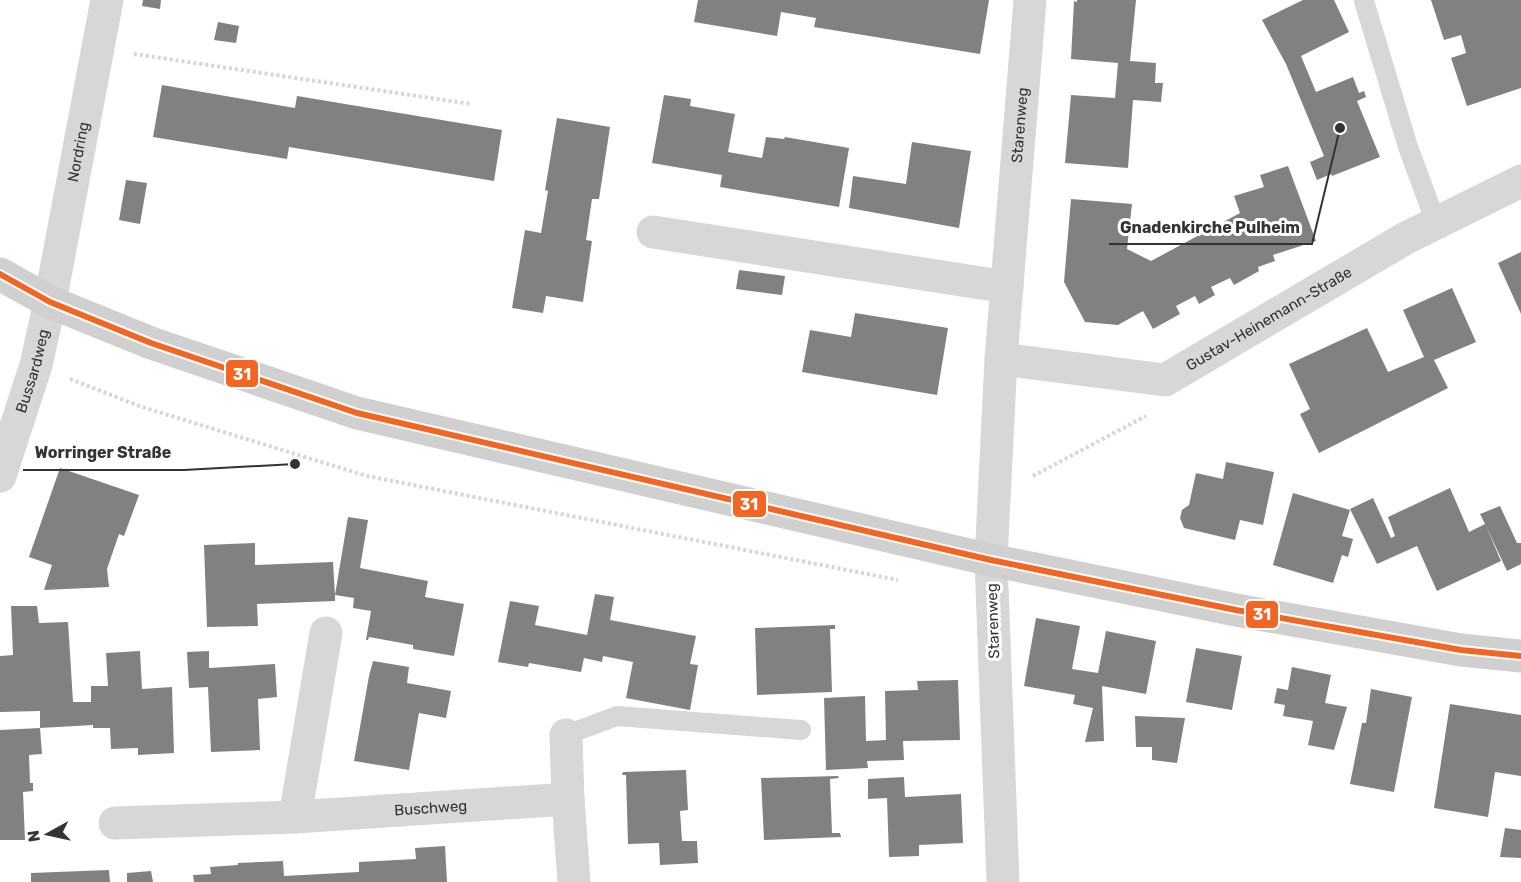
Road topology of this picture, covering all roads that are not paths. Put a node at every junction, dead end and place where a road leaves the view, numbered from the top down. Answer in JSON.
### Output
{"nodes":[{"id":1,"x":107,"y":0,"type":"edge"},
{"id":2,"x":1030,"y":0,"type":"edge"},
{"id":3,"x":1364,"y":1,"type":"edge"},
{"id":4,"x":1521,"y":181,"type":"edge"},
{"id":5,"x":1436,"y":223,"type":"junction"},
{"id":6,"x":653,"y":232,"type":"dead end"},
{"id":7,"x":0,"y":274,"type":"edge"},
{"id":8,"x":1007,"y":287,"type":"junction"},
{"id":9,"x":50,"y":302,"type":"junction"},
{"id":10,"x":1001,"y":359,"type":"junction"},
{"id":11,"x":0,"y":476,"type":"edge"},
{"id":12,"x":991,"y":560,"type":"junction"},
{"id":13,"x":326,"y":633,"type":"dead end"},
{"id":14,"x":1521,"y":656,"type":"edge"},
{"id":15,"x":801,"y":730,"type":"dead end"},
{"id":16,"x":566,"y":735,"type":"joint"},
{"id":17,"x":568,"y":799,"type":"junction"},
{"id":18,"x":295,"y":817,"type":"junction"},
{"id":19,"x":115,"y":824,"type":"dead end"},
{"id":20,"x":574,"y":882,"type":"edge"},
{"id":21,"x":1003,"y":882,"type":"edge"}],
"edges":[{"from":1,"to":9,"type":"street","name":"Nordring"},
{"from":2,"to":8,"type":"street","name":"Starenweg"},
{"from":3,"to":5,"type":"lane"},
{"from":4,"to":5,"type":"street","name":"Gustav-Heinemann-Straße"},
{"from":5,"to":10,"type":"street","name":"Gustav-Heinemann-Straße"},
{"from":6,"to":8,"type":"street"},
{"from":7,"to":9,"type":"main road"},
{"from":8,"to":10,"type":"street","name":"Starenweg"},
{"from":9,"to":11,"type":"street","name":"Bussardweg"},
{"from":9,"to":12,"type":"main road"},
{"from":10,"to":12,"type":"street","name":"Starenweg"},
{"from":12,"to":14,"type":"main road"},
{"from":12,"to":21,"type":"street","name":"Starenweg"},
{"from":13,"to":18,"type":"street"},
{"from":15,"to":16,"type":"lane"},
{"from":16,"to":17,"type":"street"},
{"from":17,"to":18,"type":"street","name":"Buschweg"},
{"from":17,"to":20,"type":"street"},
{"from":18,"to":19,"type":"street","name":"Buschweg"}]}
